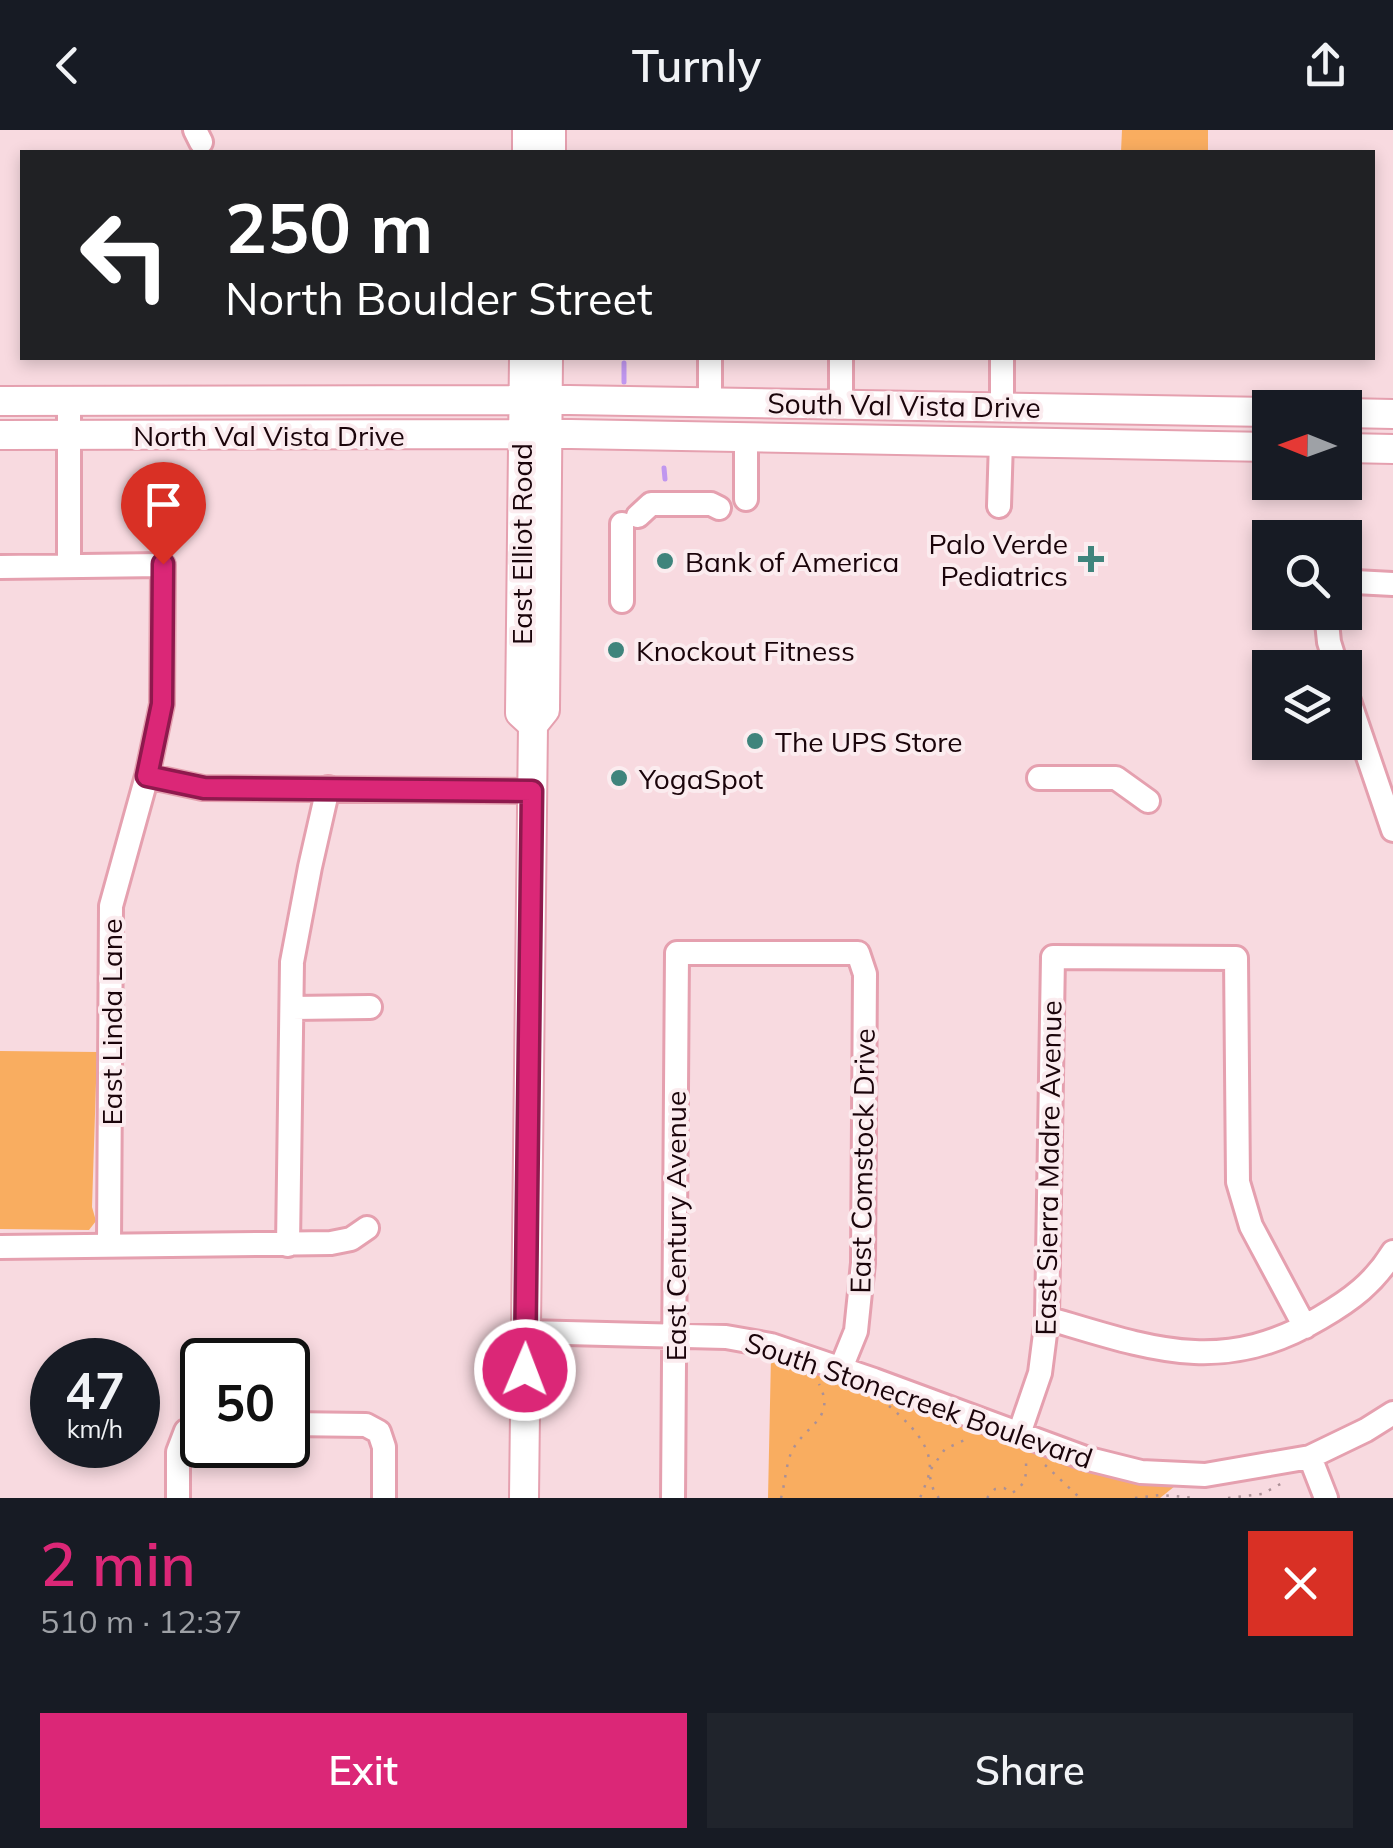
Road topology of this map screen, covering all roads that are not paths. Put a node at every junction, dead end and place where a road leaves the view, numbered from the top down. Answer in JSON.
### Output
{"nodes":[{"id":1,"x":525,"y":360,"type":"edge"},
{"id":2,"x":547,"y":360,"type":"edge"},
{"id":3,"x":710,"y":360,"type":"edge"},
{"id":4,"x":841,"y":360,"type":"edge"},
{"id":5,"x":1002,"y":360,"type":"edge"},
{"id":6,"x":536,"y":400,"type":"junction"},
{"id":7,"x":0,"y":401,"type":"edge"},
{"id":8,"x":68,"y":401,"type":"junction"},
{"id":9,"x":710,"y":402,"type":"junction"},
{"id":10,"x":841,"y":404,"type":"junction"},
{"id":11,"x":1002,"y":406,"type":"junction"},
{"id":12,"x":1252,"y":412,"type":"edge"},
{"id":13,"x":1362,"y":413,"type":"edge"},
{"id":14,"x":1393,"y":414,"type":"edge"},
{"id":15,"x":536,"y":434,"type":"junction"},
{"id":16,"x":69,"y":435,"type":"junction"},
{"id":17,"x":0,"y":436,"type":"edge"},
{"id":18,"x":746,"y":437,"type":"junction"},
{"id":19,"x":1001,"y":441,"type":"junction"},
{"id":20,"x":1252,"y":447,"type":"edge"},
{"id":21,"x":1362,"y":448,"type":"edge"},
{"id":22,"x":1393,"y":448,"type":"edge"},
{"id":23,"x":746,"y":499,"type":"dead end"},
{"id":24,"x":999,"y":506,"type":"dead end"},
{"id":25,"x":719,"y":508,"type":"dead end"},
{"id":26,"x":521,"y":565,"type":"junction"},
{"id":27,"x":70,"y":566,"type":"junction"},
{"id":28,"x":0,"y":567,"type":"edge"},
{"id":29,"x":1362,"y":582,"type":"edge"},
{"id":30,"x":1393,"y":584,"type":"edge"},
{"id":31,"x":627,"y":601,"type":"dead end"},
{"id":32,"x":546,"y":627,"type":"junction"},
{"id":33,"x":532,"y":725,"type":"junction"},
{"id":34,"x":1362,"y":740,"type":"edge"},
{"id":35,"x":147,"y":776,"type":"junction"},
{"id":36,"x":1039,"y":778,"type":"dead end"},
{"id":37,"x":328,"y":788,"type":"junction"},
{"id":38,"x":532,"y":791,"type":"junction"},
{"id":39,"x":1148,"y":800,"type":"dead end"},
{"id":40,"x":1393,"y":830,"type":"edge"},
{"id":41,"x":858,"y":953,"type":"joint"},
{"id":42,"x":292,"y":1008,"type":"junction"},
{"id":43,"x":370,"y":1008,"type":"dead end"},
{"id":44,"x":367,"y":1228,"type":"dead end"},
{"id":45,"x":109,"y":1245,"type":"junction"},
{"id":46,"x":288,"y":1245,"type":"junction"},
{"id":47,"x":0,"y":1246,"type":"edge"},
{"id":48,"x":1393,"y":1252,"type":"edge"},
{"id":49,"x":1048,"y":1318,"type":"junction"},
{"id":50,"x":1305,"y":1327,"type":"junction"},
{"id":51,"x":526,"y":1332,"type":"junction"},
{"id":52,"x":674,"y":1336,"type":"junction"},
{"id":53,"x":842,"y":1368,"type":"junction"},
{"id":54,"x":1393,"y":1413,"type":"edge"},
{"id":55,"x":310,"y":1424,"type":"edge"},
{"id":56,"x":1023,"y":1442,"type":"junction"},
{"id":57,"x":180,"y":1449,"type":"edge"},
{"id":58,"x":1310,"y":1456,"type":"junction"},
{"id":59,"x":178,"y":1498,"type":"edge"},
{"id":60,"x":384,"y":1498,"type":"edge"},
{"id":61,"x":524,"y":1498,"type":"edge"},
{"id":62,"x":673,"y":1498,"type":"edge"},
{"id":63,"x":1326,"y":1498,"type":"edge"}],
"edges":[{"from":1,"to":6,"type":"main road","name":"East Elliot Road"},
{"from":2,"to":6,"type":"main road","name":"East Elliot Road"},
{"from":3,"to":9,"type":"street"},
{"from":4,"to":10,"type":"street"},
{"from":5,"to":11,"type":"street"},
{"from":6,"to":8,"type":"main road","name":"North Val Vista Drive"},
{"from":6,"to":9,"type":"main road","name":"South Val Vista Drive"},
{"from":6,"to":15,"type":"main road","name":"East Elliot Road"},
{"from":7,"to":8,"type":"main road","name":"North Val Vista Drive"},
{"from":8,"to":16,"type":"street"},
{"from":9,"to":10,"type":"main road","name":"South Val Vista Drive"},
{"from":10,"to":11,"type":"main road","name":"South Val Vista Drive"},
{"from":11,"to":12,"type":"main road","name":"South Val Vista Drive"},
{"from":11,"to":19,"type":"main road"},
{"from":13,"to":14,"type":"main road"},
{"from":15,"to":16,"type":"main road","name":"North Val Vista Drive"},
{"from":15,"to":18,"type":"main road","name":"South Val Vista Drive"},
{"from":15,"to":26,"type":"main road","name":"East Elliot Road"},
{"from":15,"to":32,"type":"main road","name":"East Elliot Road"},
{"from":16,"to":17,"type":"main road","name":"North Val Vista Drive"},
{"from":16,"to":27,"type":"street"},
{"from":18,"to":19,"type":"main road","name":"South Val Vista Drive"},
{"from":18,"to":23,"type":"street"},
{"from":19,"to":20,"type":"main road","name":"South Val Vista Drive"},
{"from":19,"to":24,"type":"street"},
{"from":21,"to":22,"type":"main road"},
{"from":25,"to":31,"type":"street"},
{"from":26,"to":32,"type":"main road"},
{"from":26,"to":33,"type":"main road","name":"East Elliot Road"},
{"from":27,"to":28,"type":"street"},
{"from":27,"to":35,"type":"street","name":"East Linda Lane"},
{"from":29,"to":30,"type":"street"},
{"from":32,"to":33,"type":"main road","name":"East Elliot Road"},
{"from":33,"to":38,"type":"main road","name":"East Elliot Road"},
{"from":34,"to":40,"type":"street"},
{"from":35,"to":37,"type":"street"},
{"from":35,"to":45,"type":"street","name":"East Linda Lane"},
{"from":36,"to":39,"type":"street"},
{"from":37,"to":38,"type":"street"},
{"from":37,"to":42,"type":"street"},
{"from":38,"to":51,"type":"main road","name":"East Elliot Road"},
{"from":41,"to":52,"type":"street","name":"East Century Avenue"},
{"from":41,"to":53,"type":"street","name":"East Comstock Drive"},
{"from":42,"to":43,"type":"street"},
{"from":42,"to":46,"type":"street"},
{"from":44,"to":46,"type":"street"},
{"from":45,"to":46,"type":"street"},
{"from":45,"to":47,"type":"street"},
{"from":48,"to":50,"type":"street"},
{"from":49,"to":50,"type":"street"},
{"from":49,"to":50,"type":"street","name":"East Sierra Madre Avenue"},
{"from":49,"to":56,"type":"street","name":"East Sierra Madre Avenue"},
{"from":51,"to":52,"type":"street","name":"South Stonecreek Boulevard"},
{"from":51,"to":61,"type":"main road","name":"East Elliot Road"},
{"from":52,"to":53,"type":"street","name":"South Stonecreek Boulevard"},
{"from":52,"to":62,"type":"street","name":"East Century Avenue"},
{"from":53,"to":56,"type":"street","name":"South Stonecreek Boulevard"},
{"from":54,"to":58,"type":"street","name":"South Stonecreek Boulevard"},
{"from":55,"to":60,"type":"street"},
{"from":56,"to":58,"type":"street","name":"South Stonecreek Boulevard"},
{"from":57,"to":59,"type":"street"},
{"from":58,"to":63,"type":"street"}]}
